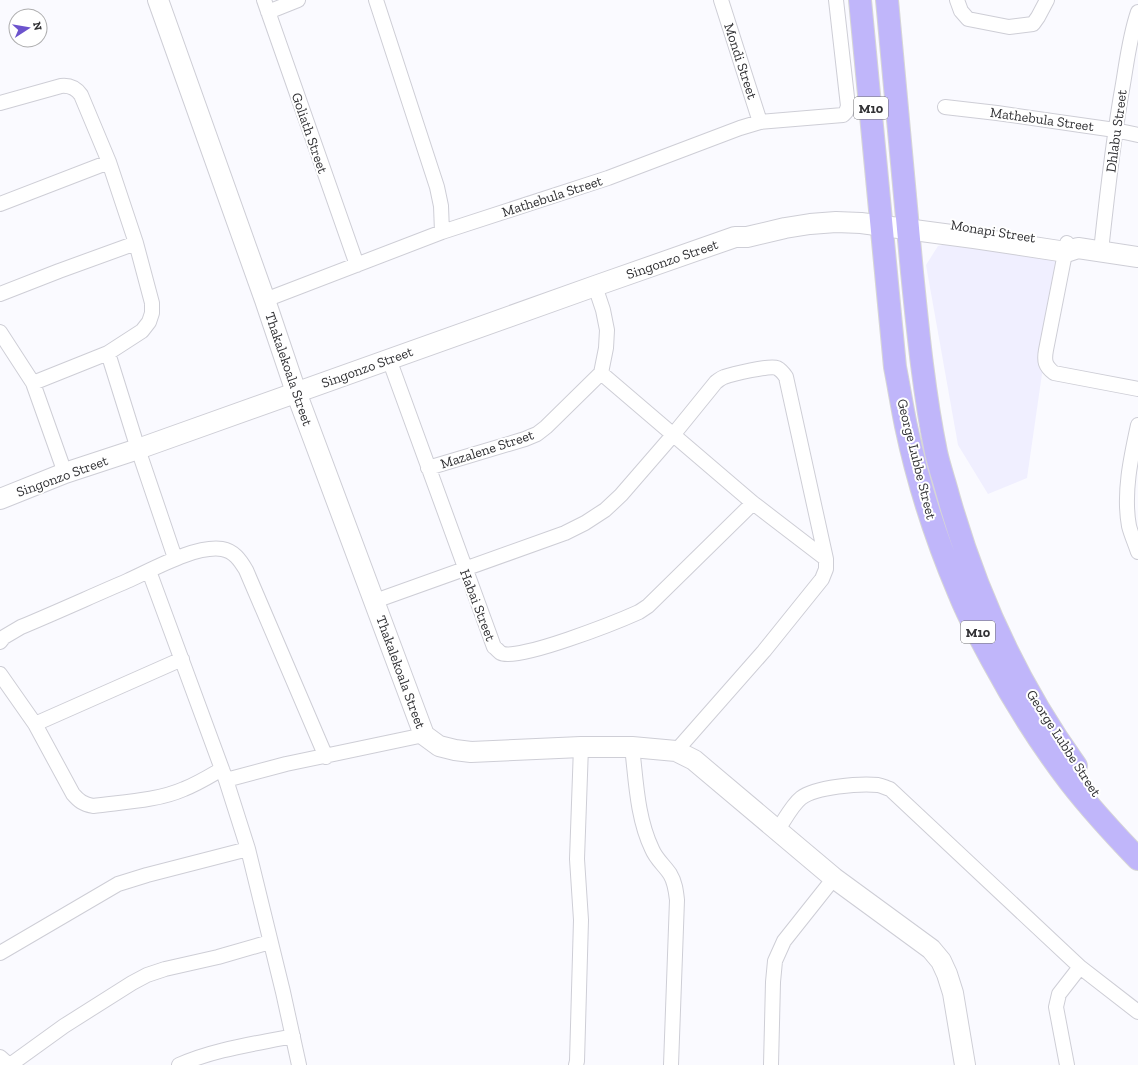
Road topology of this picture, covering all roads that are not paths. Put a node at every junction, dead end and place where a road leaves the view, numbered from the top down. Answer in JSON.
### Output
{"nodes":[{"id":1,"x":158,"y":0,"type":"edge"},
{"id":2,"x":298,"y":0,"type":"edge"},
{"id":3,"x":376,"y":0,"type":"edge"},
{"id":4,"x":721,"y":0,"type":"edge"},
{"id":5,"x":836,"y":0,"type":"edge"},
{"id":6,"x":860,"y":0,"type":"edge"},
{"id":7,"x":887,"y":0,"type":"edge"},
{"id":8,"x":957,"y":0,"type":"edge"},
{"id":9,"x":1047,"y":0,"type":"edge"},
{"id":10,"x":266,"y":6,"type":"edge"},
{"id":11,"x":1138,"y":12,"type":"edge"},
{"id":12,"x":1134,"y":48,"type":"edge"},
{"id":13,"x":0,"y":103,"type":"edge"},
{"id":14,"x":945,"y":108,"type":"dead end"},
{"id":15,"x":760,"y":122,"type":"junction"},
{"id":16,"x":1115,"y":130,"type":"junction"},
{"id":17,"x":1138,"y":135,"type":"edge"},
{"id":18,"x":109,"y":162,"type":"junction"},
{"id":19,"x":0,"y":204,"type":"edge"},
{"id":20,"x":882,"y":221,"type":"junction"},
{"id":21,"x":906,"y":224,"type":"junction"},
{"id":22,"x":442,"y":232,"type":"junction"},
{"id":23,"x":136,"y":243,"type":"junction"},
{"id":24,"x":1070,"y":247,"type":"junction"},
{"id":25,"x":1101,"y":251,"type":"junction"},
{"id":26,"x":1138,"y":257,"type":"edge"},
{"id":27,"x":357,"y":265,"type":"junction"},
{"id":28,"x":595,"y":286,"type":"junction"},
{"id":29,"x":0,"y":294,"type":"edge"},
{"id":30,"x":265,"y":300,"type":"junction"},
{"id":31,"x":0,"y":332,"type":"edge"},
{"id":32,"x":108,"y":353,"type":"junction"},
{"id":33,"x":389,"y":359,"type":"junction"},
{"id":34,"x":601,"y":373,"type":"junction"},
{"id":35,"x":33,"y":383,"type":"junction"},
{"id":36,"x":1138,"y":390,"type":"edge"},
{"id":37,"x":296,"y":392,"type":"junction"},
{"id":38,"x":1138,"y":425,"type":"edge"},
{"id":39,"x":673,"y":435,"type":"junction"},
{"id":40,"x":138,"y":449,"type":"junction"},
{"id":41,"x":428,"y":468,"type":"junction"},
{"id":42,"x":65,"y":473,"type":"junction"},
{"id":43,"x":0,"y":499,"type":"edge"},
{"id":44,"x":753,"y":503,"type":"junction"},
{"id":45,"x":1133,"y":508,"type":"edge"},
{"id":46,"x":1138,"y":552,"type":"edge"},
{"id":47,"x":175,"y":558,"type":"junction"},
{"id":48,"x":826,"y":559,"type":"junction"},
{"id":49,"x":465,"y":569,"type":"junction"},
{"id":50,"x":149,"y":571,"type":"junction"},
{"id":51,"x":375,"y":601,"type":"junction"},
{"id":52,"x":0,"y":642,"type":"edge"},
{"id":53,"x":182,"y":659,"type":"junction"},
{"id":54,"x":0,"y":674,"type":"edge"},
{"id":55,"x":35,"y":724,"type":"junction"},
{"id":56,"x":424,"y":735,"type":"junction"},
{"id":57,"x":581,"y":747,"type":"junction"},
{"id":58,"x":632,"y":747,"type":"junction"},
{"id":59,"x":676,"y":752,"type":"junction"},
{"id":60,"x":326,"y":757,"type":"junction"},
{"id":61,"x":224,"y":774,"type":"junction"},
{"id":62,"x":777,"y":831,"type":"junction"},
{"id":63,"x":1138,"y":846,"type":"edge"},
{"id":64,"x":248,"y":849,"type":"junction"},
{"id":65,"x":1138,"y":859,"type":"edge"},
{"id":66,"x":834,"y":878,"type":"junction"},
{"id":67,"x":270,"y":942,"type":"junction"},
{"id":68,"x":0,"y":953,"type":"edge"},
{"id":69,"x":1080,"y":967,"type":"junction"},
{"id":70,"x":1138,"y":1012,"type":"edge"},
{"id":71,"x":293,"y":1036,"type":"junction"},
{"id":72,"x":0,"y":1057,"type":"edge"},
{"id":73,"x":10,"y":1065,"type":"edge"},
{"id":74,"x":179,"y":1065,"type":"edge"},
{"id":75,"x":299,"y":1065,"type":"edge"},
{"id":76,"x":576,"y":1065,"type":"edge"},
{"id":77,"x":671,"y":1065,"type":"edge"},
{"id":78,"x":771,"y":1065,"type":"edge"},
{"id":79,"x":965,"y":1065,"type":"edge"},
{"id":80,"x":1067,"y":1065,"type":"edge"}],
"edges":[{"from":1,"to":30,"type":"street","name":"Thakalekoala Street"},
{"from":2,"to":10,"type":"street"},
{"from":3,"to":22,"type":"street"},
{"from":4,"to":15,"type":"street","name":"Mondi Street"},
{"from":5,"to":15,"type":"street","name":"Mathebula Street"},
{"from":6,"to":20,"type":"main road","name":"George Lubbe Street","number":"M10"},
{"from":7,"to":21,"type":"main road","name":"George Lubbe Street","number":"M10"},
{"from":8,"to":9,"type":"street"},
{"from":10,"to":27,"type":"street","name":"Goliath Street"},
{"from":11,"to":12,"type":"street","name":"Dhlabu Street"},
{"from":12,"to":16,"type":"street","name":"Dhlabu Street"},
{"from":13,"to":18,"type":"street"},
{"from":14,"to":16,"type":"street","name":"Mathebula Street"},
{"from":15,"to":22,"type":"street","name":"Mathebula Street"},
{"from":16,"to":17,"type":"street","name":"Mathebula Street"},
{"from":16,"to":25,"type":"street","name":"Dhlabu Street"},
{"from":18,"to":19,"type":"street"},
{"from":18,"to":23,"type":"street"},
{"from":20,"to":21,"type":"street","name":"Singonzo Street"},
{"from":20,"to":28,"type":"street","name":"Singonzo Street"},
{"from":20,"to":65,"type":"main road","name":"George Lubbe Street","number":"M10"},
{"from":21,"to":24,"type":"street","name":"Monapi Street"},
{"from":21,"to":63,"type":"main road","name":"George Lubbe Street","number":"M10"},
{"from":22,"to":27,"type":"street","name":"Mathebula Street"},
{"from":23,"to":29,"type":"street"},
{"from":23,"to":32,"type":"street"},
{"from":24,"to":25,"type":"street","name":"Monapi Street"},
{"from":24,"to":36,"type":"street"},
{"from":25,"to":26,"type":"street","name":"Monapi Street"},
{"from":27,"to":30,"type":"street","name":"Mathebula Street"},
{"from":28,"to":33,"type":"street","name":"Singonzo Street"},
{"from":28,"to":34,"type":"street"},
{"from":30,"to":37,"type":"street","name":"Thakalekoala Street"},
{"from":31,"to":35,"type":"street"},
{"from":32,"to":35,"type":"street"},
{"from":32,"to":40,"type":"street"},
{"from":33,"to":37,"type":"street","name":"Singonzo Street"},
{"from":33,"to":41,"type":"street","name":"Habai Street"},
{"from":34,"to":39,"type":"street"},
{"from":34,"to":41,"type":"street","name":"Mazalene Street"},
{"from":35,"to":42,"type":"street"},
{"from":37,"to":40,"type":"street","name":"Singonzo Street"},
{"from":37,"to":51,"type":"street","name":"Thakalekoala Street"},
{"from":38,"to":45,"type":"street"},
{"from":39,"to":44,"type":"street"},
{"from":39,"to":48,"type":"street"},
{"from":39,"to":49,"type":"street"},
{"from":40,"to":42,"type":"street","name":"Singonzo Street"},
{"from":40,"to":47,"type":"street"},
{"from":41,"to":49,"type":"street","name":"Habai Street"},
{"from":42,"to":43,"type":"street","name":"Singonzo Street"},
{"from":44,"to":48,"type":"street"},
{"from":44,"to":49,"type":"street","name":"Habai Street"},
{"from":45,"to":46,"type":"street"},
{"from":47,"to":50,"type":"street"},
{"from":47,"to":60,"type":"street"},
{"from":48,"to":59,"type":"street"},
{"from":49,"to":51,"type":"street"},
{"from":50,"to":52,"type":"street"},
{"from":50,"to":53,"type":"street"},
{"from":51,"to":56,"type":"street","name":"Thakalekoala Street"},
{"from":53,"to":55,"type":"street"},
{"from":53,"to":61,"type":"street"},
{"from":54,"to":55,"type":"street"},
{"from":55,"to":61,"type":"street"},
{"from":56,"to":57,"type":"street"},
{"from":56,"to":60,"type":"street"},
{"from":57,"to":58,"type":"street"},
{"from":57,"to":76,"type":"street"},
{"from":58,"to":59,"type":"street"},
{"from":58,"to":77,"type":"street"},
{"from":59,"to":62,"type":"street"},
{"from":60,"to":61,"type":"street"},
{"from":61,"to":64,"type":"street"},
{"from":62,"to":66,"type":"street"},
{"from":62,"to":69,"type":"street"},
{"from":64,"to":67,"type":"street"},
{"from":64,"to":68,"type":"street"},
{"from":66,"to":78,"type":"street"},
{"from":66,"to":79,"type":"street"},
{"from":67,"to":71,"type":"street"},
{"from":67,"to":73,"type":"street"},
{"from":69,"to":70,"type":"street"},
{"from":69,"to":80,"type":"street"},
{"from":71,"to":74,"type":"street"},
{"from":71,"to":75,"type":"street"},
{"from":72,"to":73,"type":"street"}]}
